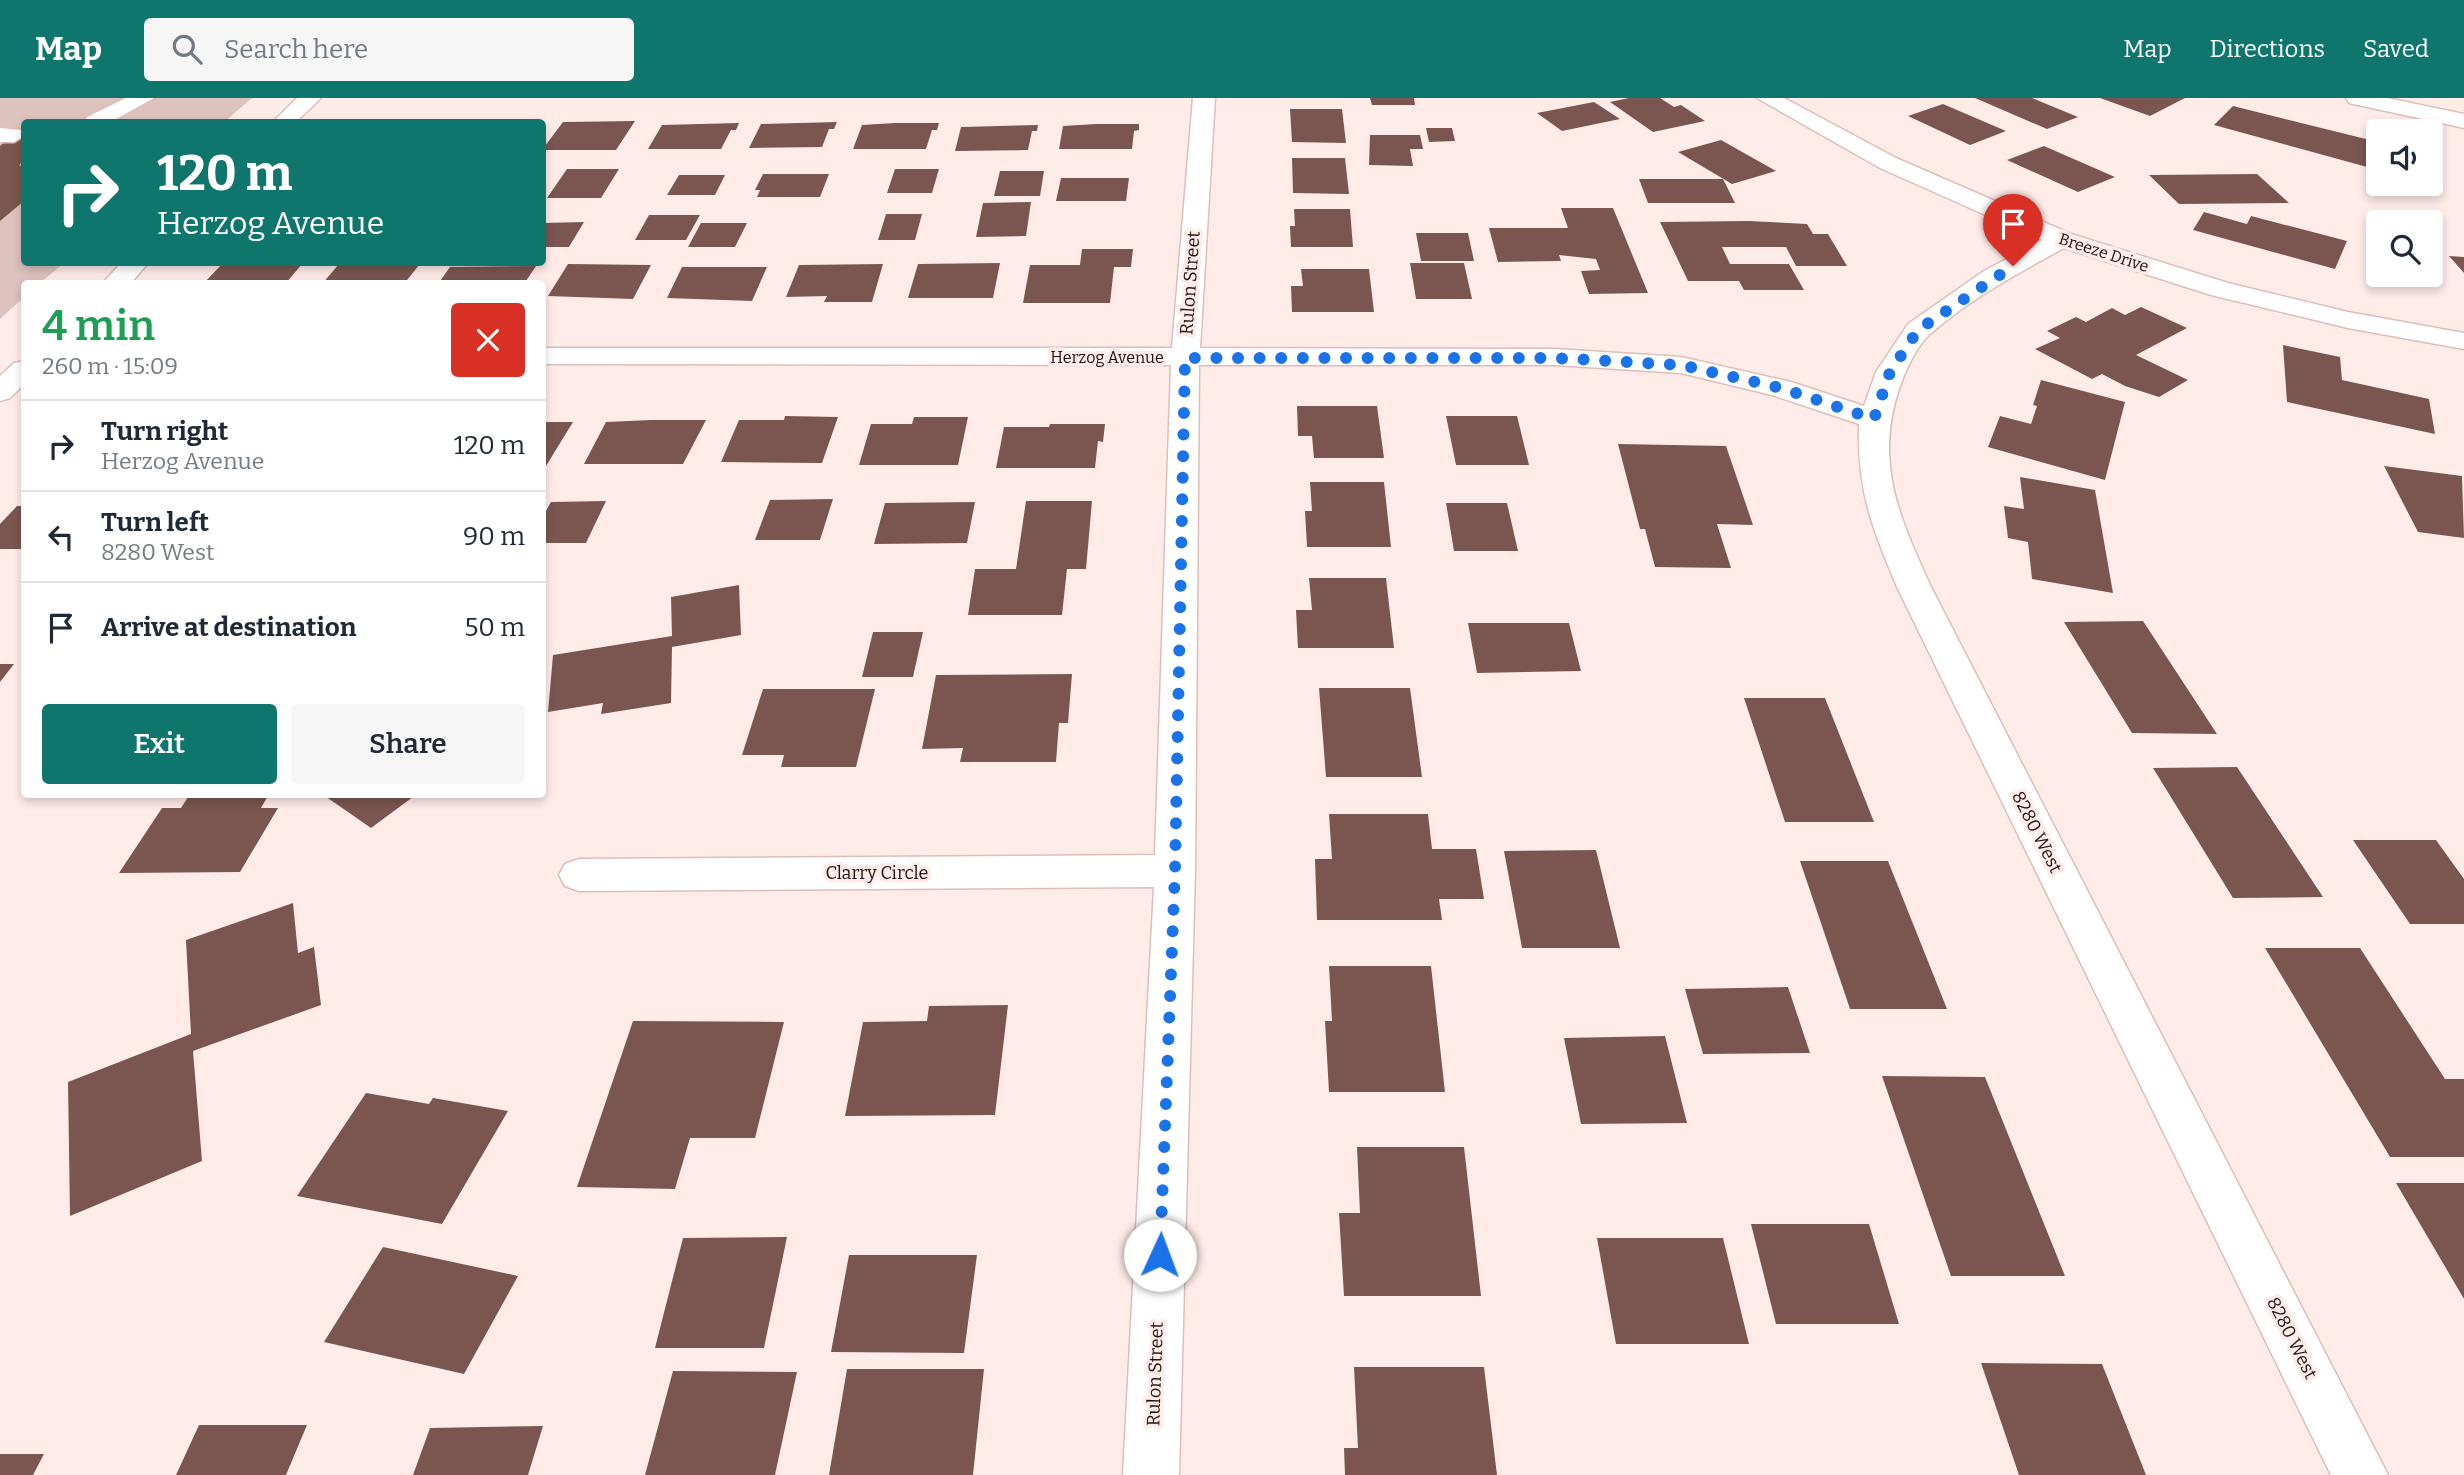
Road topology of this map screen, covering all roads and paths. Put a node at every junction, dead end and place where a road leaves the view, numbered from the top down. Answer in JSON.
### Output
{"nodes":[{"id":1,"x":143,"y":98,"type":"edge"},
{"id":2,"x":310,"y":98,"type":"edge"},
{"id":3,"x":1204,"y":98,"type":"edge"},
{"id":4,"x":1768,"y":98,"type":"edge"},
{"id":5,"x":2357,"y":98,"type":"edge"},
{"id":6,"x":100,"y":119,"type":"edge"},
{"id":7,"x":287,"y":119,"type":"edge"},
{"id":8,"x":2464,"y":121,"type":"edge"},
{"id":9,"x":2062,"y":239,"type":"junction"},
{"id":10,"x":133,"y":266,"type":"edge"},
{"id":11,"x":119,"y":280,"type":"edge"},
{"id":12,"x":2464,"y":341,"type":"edge"},
{"id":13,"x":546,"y":356,"type":"edge"},
{"id":14,"x":1185,"y":358,"type":"junction"},
{"id":15,"x":21,"y":372,"type":"edge"},
{"id":16,"x":0,"y":393,"type":"edge"},
{"id":17,"x":1874,"y":419,"type":"junction"},
{"id":18,"x":1175,"y":871,"type":"junction"},
{"id":19,"x":579,"y":875,"type":"dead end"},
{"id":20,"x":1151,"y":1475,"type":"edge"},
{"id":21,"x":2360,"y":1475,"type":"edge"}],
"edges":[{"from":1,"to":6,"type":"street"},
{"from":2,"to":7,"type":"street"},
{"from":3,"to":14,"type":"street","name":"Rulon Street"},
{"from":4,"to":9,"type":"street","name":"Breeze Drive"},
{"from":5,"to":8,"type":"street"},
{"from":9,"to":12,"type":"street","name":"Breeze Drive"},
{"from":9,"to":17,"type":"street","name":"8280 West"},
{"from":10,"to":11,"type":"street"},
{"from":13,"to":14,"type":"street","name":"Herzog Avenue"},
{"from":14,"to":17,"type":"street","name":"Herzog Avenue"},
{"from":14,"to":18,"type":"street","name":"Rulon Street"},
{"from":15,"to":16,"type":"street"},
{"from":17,"to":21,"type":"street","name":"8280 West"},
{"from":18,"to":19,"type":"street","name":"Clarry Circle"},
{"from":18,"to":20,"type":"street","name":"Rulon Street"}]}
